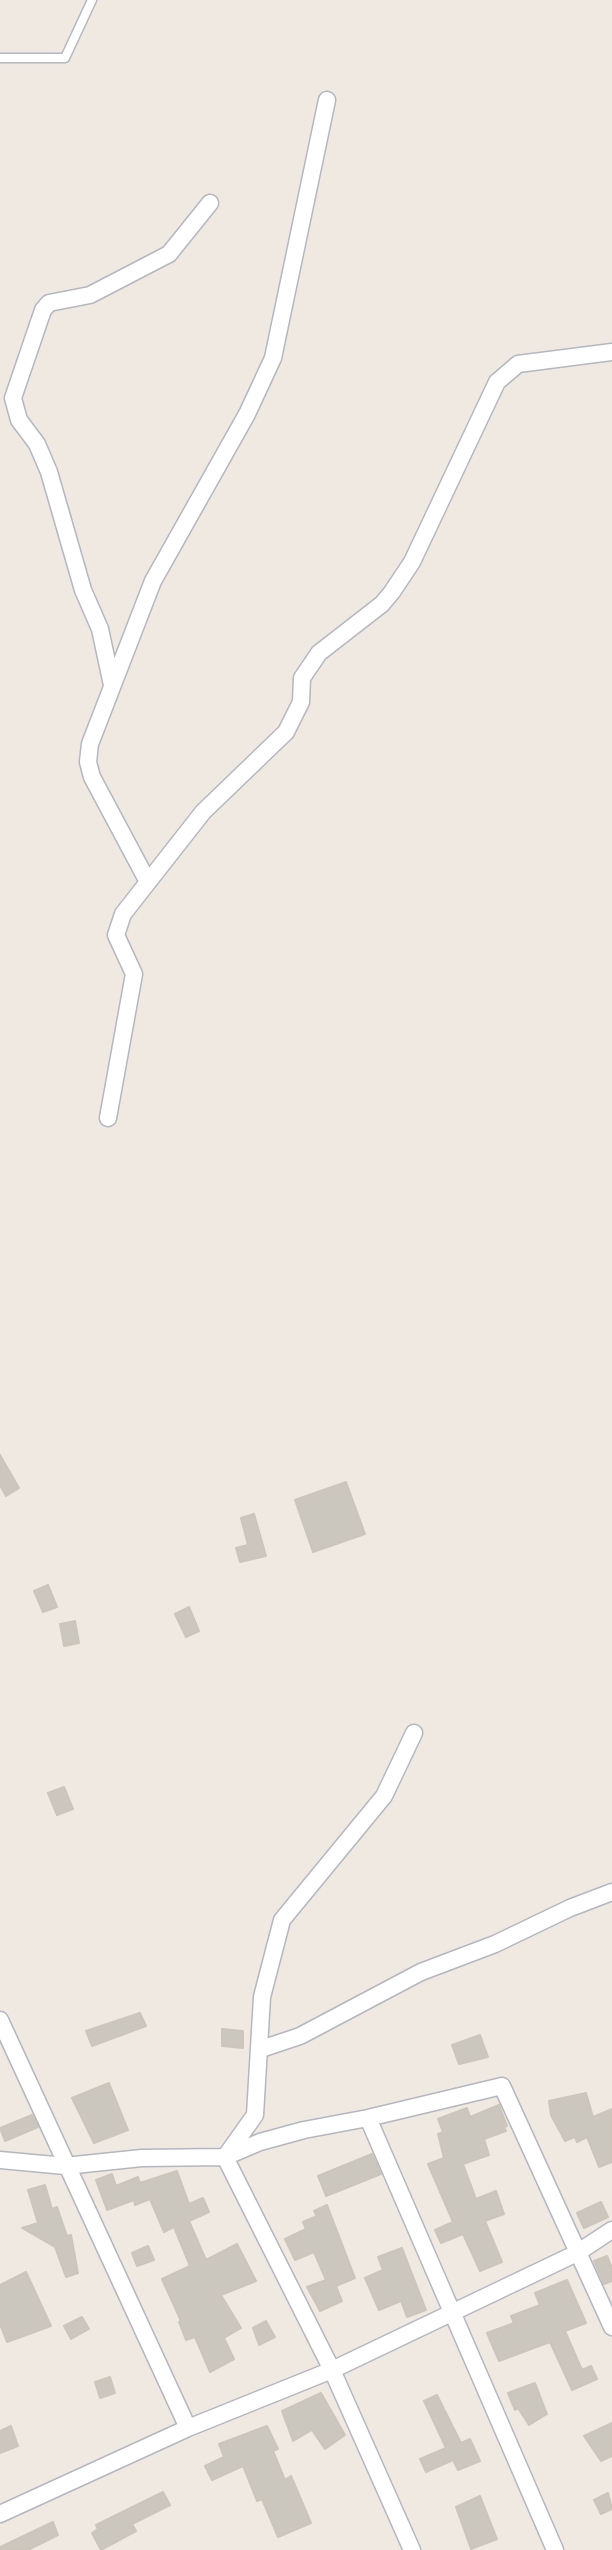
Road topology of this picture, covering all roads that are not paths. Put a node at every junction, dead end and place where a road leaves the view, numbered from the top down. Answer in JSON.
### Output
{"nodes":[{"id":1,"x":92,"y":0,"type":"edge"},
{"id":2,"x":0,"y":58,"type":"edge"},
{"id":3,"x":327,"y":100,"type":"dead end"},
{"id":4,"x":210,"y":203,"type":"dead end"},
{"id":5,"x":612,"y":352,"type":"edge"},
{"id":6,"x":113,"y":685,"type":"junction"},
{"id":7,"x":148,"y":883,"type":"junction"},
{"id":8,"x":108,"y":1118,"type":"dead end"},
{"id":9,"x":414,"y":1732,"type":"dead end"},
{"id":10,"x":612,"y":1892,"type":"edge"},
{"id":11,"x":0,"y":2020,"type":"edge"},
{"id":12,"x":261,"y":2049,"type":"junction"},
{"id":13,"x":368,"y":2119,"type":"junction"},
{"id":14,"x":225,"y":2157,"type":"junction"},
{"id":15,"x":0,"y":2160,"type":"edge"},
{"id":16,"x":65,"y":2166,"type":"junction"},
{"id":17,"x":612,"y":2230,"type":"edge"},
{"id":18,"x":577,"y":2253,"type":"junction"},
{"id":19,"x":452,"y":2313,"type":"junction"},
{"id":20,"x":612,"y":2327,"type":"edge"},
{"id":21,"x":332,"y":2370,"type":"junction"},
{"id":22,"x":188,"y":2428,"type":"junction"},
{"id":23,"x":0,"y":2514,"type":"edge"},
{"id":24,"x":412,"y":2550,"type":"edge"},
{"id":25,"x":555,"y":2550,"type":"edge"}],
"edges":[{"from":1,"to":2,"type":"lane"},
{"from":3,"to":6,"type":"street"},
{"from":4,"to":6,"type":"street"},
{"from":5,"to":7,"type":"street"},
{"from":6,"to":7,"type":"street"},
{"from":7,"to":8,"type":"street"},
{"from":9,"to":12,"type":"street"},
{"from":10,"to":12,"type":"street"},
{"from":11,"to":16,"type":"street"},
{"from":12,"to":14,"type":"street"},
{"from":13,"to":14,"type":"street"},
{"from":13,"to":18,"type":"street"},
{"from":13,"to":19,"type":"street"},
{"from":14,"to":16,"type":"street"},
{"from":14,"to":21,"type":"street"},
{"from":15,"to":16,"type":"street"},
{"from":16,"to":22,"type":"street"},
{"from":17,"to":18,"type":"street"},
{"from":18,"to":19,"type":"street"},
{"from":18,"to":20,"type":"street"},
{"from":19,"to":21,"type":"street"},
{"from":19,"to":25,"type":"street"},
{"from":21,"to":22,"type":"street"},
{"from":21,"to":24,"type":"street"},
{"from":22,"to":23,"type":"street"}]}
